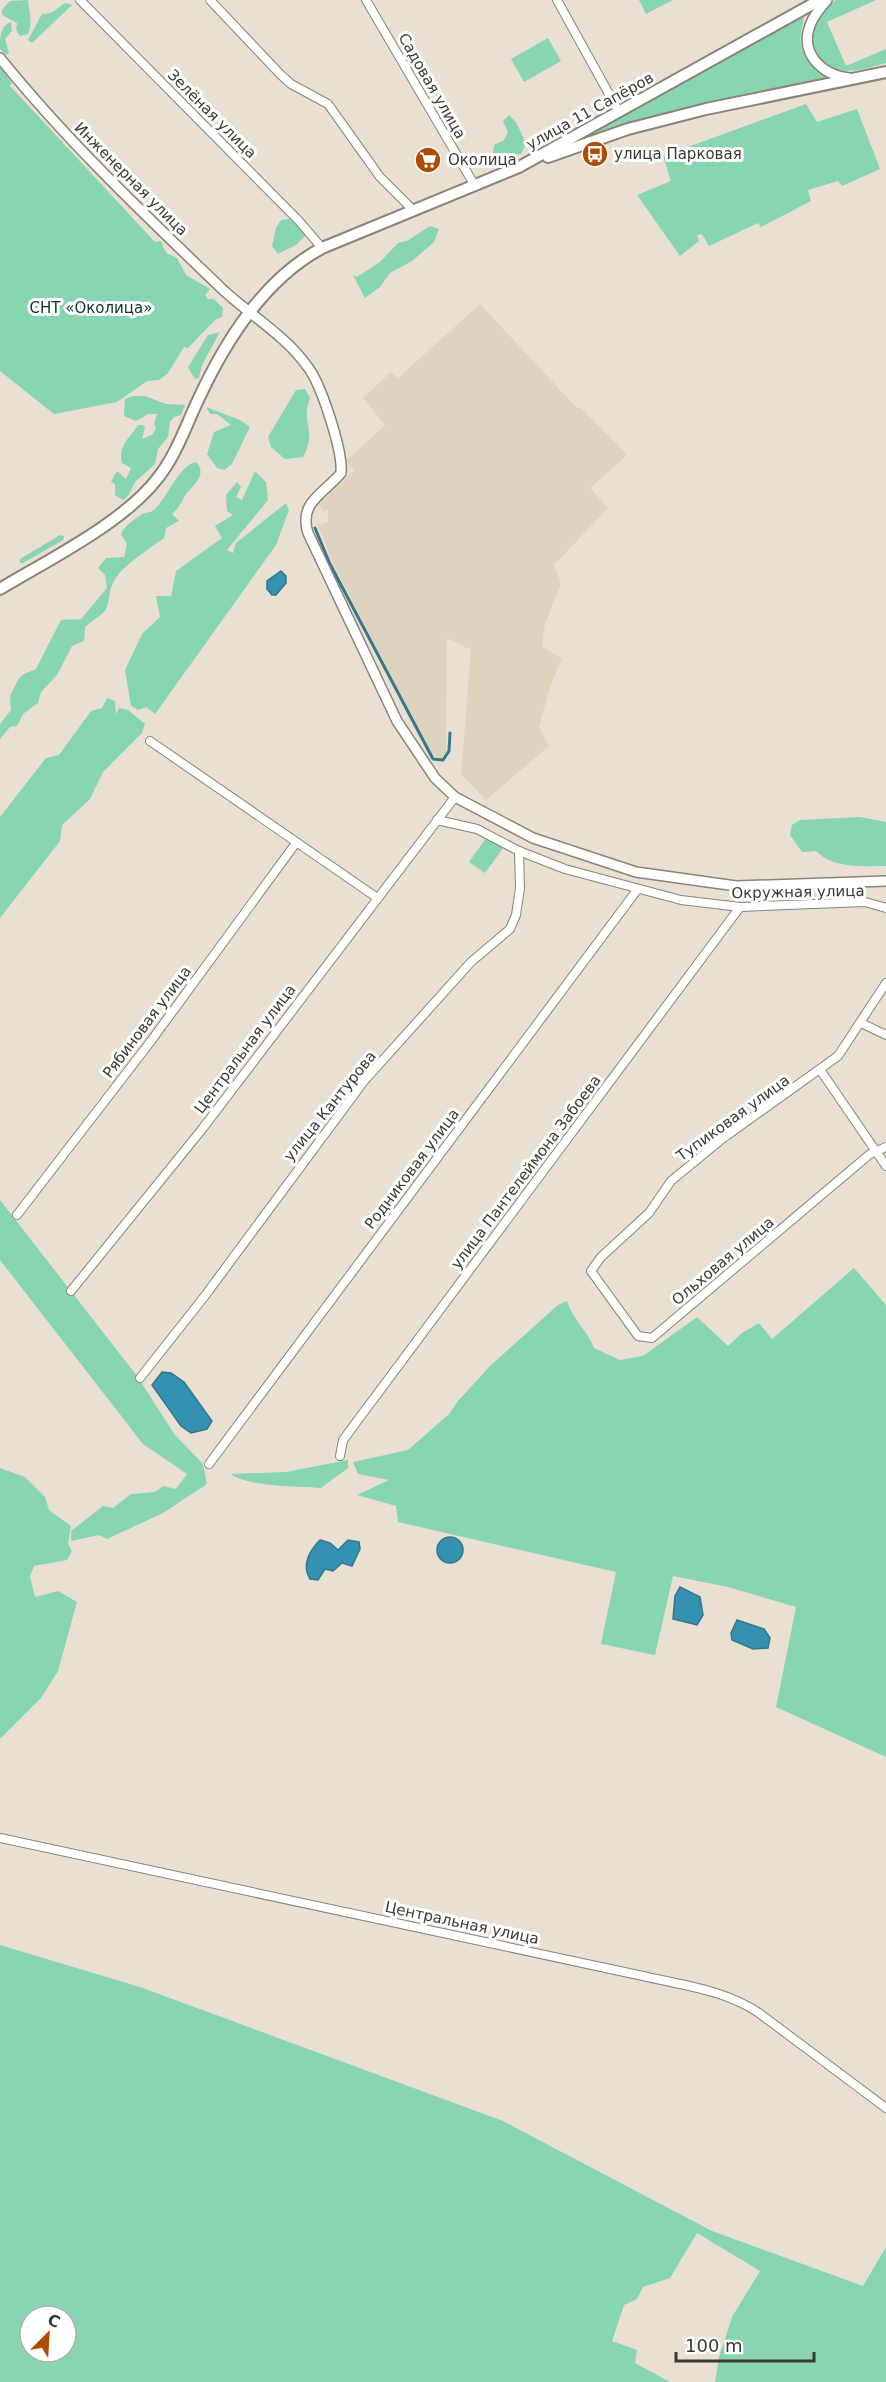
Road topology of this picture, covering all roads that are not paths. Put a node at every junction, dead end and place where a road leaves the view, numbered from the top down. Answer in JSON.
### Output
{"nodes":[{"id":1,"x":80,"y":0,"type":"edge"},
{"id":2,"x":210,"y":0,"type":"edge"},
{"id":3,"x":366,"y":0,"type":"edge"},
{"id":4,"x":557,"y":0,"type":"edge"},
{"id":5,"x":820,"y":0,"type":"edge"},
{"id":6,"x":827,"y":0,"type":"edge"},
{"id":7,"x":0,"y":58,"type":"edge"},
{"id":8,"x":886,"y":72,"type":"edge"},
{"id":9,"x":858,"y":80,"type":"junction"},
{"id":10,"x":619,"y":112,"type":"junction"},
{"id":11,"x":519,"y":167,"type":"junction"},
{"id":12,"x":475,"y":186,"type":"junction"},
{"id":13,"x":414,"y":211,"type":"junction"},
{"id":14,"x":322,"y":248,"type":"junction"},
{"id":15,"x":250,"y":312,"type":"junction"},
{"id":16,"x":0,"y":589,"type":"edge"},
{"id":17,"x":150,"y":741,"type":"dead end"},
{"id":18,"x":455,"y":797,"type":"junction"},
{"id":19,"x":437,"y":820,"type":"junction"},
{"id":20,"x":296,"y":843,"type":"junction"},
{"id":21,"x":519,"y":851,"type":"junction"},
{"id":22,"x":886,"y":881,"type":"edge"},
{"id":23,"x":637,"y":890,"type":"junction"},
{"id":24,"x":376,"y":897,"type":"junction"},
{"id":25,"x":740,"y":907,"type":"junction"},
{"id":26,"x":886,"y":908,"type":"edge"},
{"id":27,"x":886,"y":983,"type":"edge"},
{"id":28,"x":861,"y":1023,"type":"junction"},
{"id":29,"x":886,"y":1035,"type":"edge"},
{"id":30,"x":820,"y":1071,"type":"junction"},
{"id":31,"x":886,"y":1147,"type":"edge"},
{"id":32,"x":876,"y":1152,"type":"junction"},
{"id":33,"x":886,"y":1166,"type":"edge"},
{"id":34,"x":17,"y":1215,"type":"dead end"},
{"id":35,"x":591,"y":1270,"type":"joint"},
{"id":36,"x":70,"y":1291,"type":"dead end"},
{"id":37,"x":140,"y":1378,"type":"dead end"},
{"id":38,"x":340,"y":1456,"type":"dead end"},
{"id":39,"x":209,"y":1464,"type":"dead end"},
{"id":40,"x":0,"y":1838,"type":"edge"},
{"id":41,"x":886,"y":2108,"type":"edge"}],
"edges":[{"from":1,"to":14,"type":"street","name":"Зелёная улица"},
{"from":2,"to":13,"type":"street"},
{"from":3,"to":12,"type":"street","name":"Садовая улица"},
{"from":4,"to":10,"type":"street"},
{"from":5,"to":10,"type":"main road","name":"улица 11 Сапёров"},
{"from":6,"to":9,"type":"street"},
{"from":7,"to":15,"type":"street","name":"Инженерная улица"},
{"from":8,"to":9,"type":"main road"},
{"from":9,"to":11,"type":"main road"},
{"from":10,"to":11,"type":"main road","name":"улица 11 Сапёров"},
{"from":11,"to":12,"type":"main road","name":"улица 11 Сапёров"},
{"from":12,"to":13,"type":"main road","name":"улица 11 Сапёров"},
{"from":13,"to":14,"type":"main road","name":"улица 11 Сапёров"},
{"from":14,"to":15,"type":"main road","name":"улица 11 Сапёров"},
{"from":15,"to":16,"type":"main road","name":"улица 11 Сапёров"},
{"from":15,"to":18,"type":"street","name":"Инженерная улица"},
{"from":17,"to":20,"type":"street"},
{"from":18,"to":19,"type":"street","name":"Центральная улица"},
{"from":18,"to":22,"type":"street"},
{"from":19,"to":21,"type":"street","name":"Окружная улица"},
{"from":19,"to":24,"type":"street","name":"Центральная улица"},
{"from":20,"to":24,"type":"street"},
{"from":20,"to":34,"type":"street","name":"Рябиновая улица"},
{"from":21,"to":23,"type":"street","name":"Окружная улица"},
{"from":21,"to":37,"type":"street","name":"улица Кантурова"},
{"from":23,"to":25,"type":"street","name":"Окружная улица"},
{"from":23,"to":39,"type":"street","name":"Родниковая улица"},
{"from":24,"to":36,"type":"street","name":"Центральная улица"},
{"from":25,"to":26,"type":"street","name":"Окружная улица"},
{"from":25,"to":38,"type":"street","name":"улица Пантелеймона Забоева"},
{"from":27,"to":28,"type":"street","name":"Тупиковая улица"},
{"from":28,"to":29,"type":"street"},
{"from":28,"to":30,"type":"street","name":"Тупиковая улица"},
{"from":30,"to":32,"type":"street"},
{"from":30,"to":35,"type":"street","name":"Тупиковая улица"},
{"from":31,"to":32,"type":"street","name":"Ольховая улица"},
{"from":32,"to":33,"type":"street"},
{"from":32,"to":35,"type":"street","name":"Ольховая улица"},
{"from":40,"to":41,"type":"street","name":"Центральная улица"}]}
